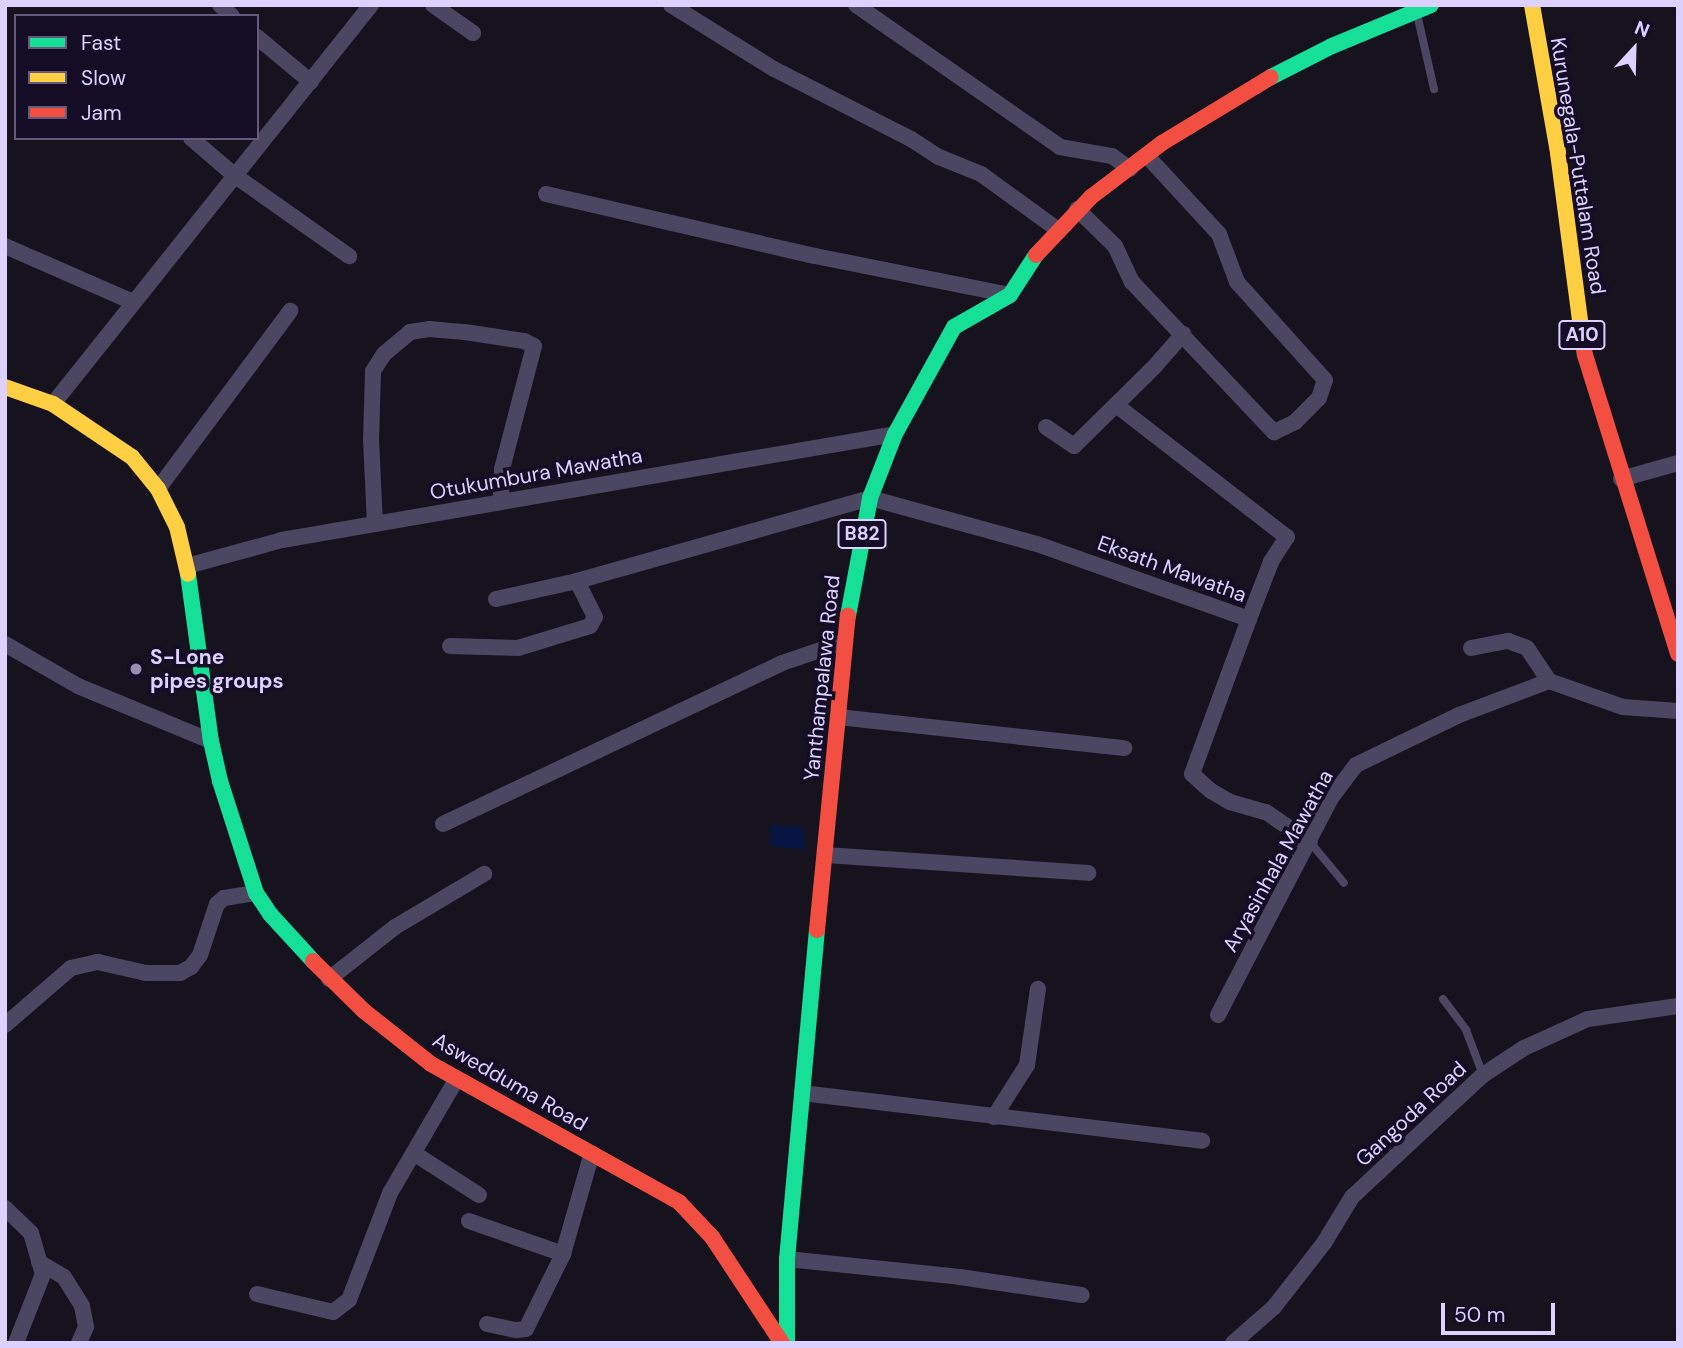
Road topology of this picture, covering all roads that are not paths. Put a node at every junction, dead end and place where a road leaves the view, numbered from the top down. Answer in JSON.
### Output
{"nodes":[{"id":1,"x":371,"y":5,"type":"edge"},
{"id":2,"x":433,"y":5,"type":"edge"},
{"id":3,"x":671,"y":5,"type":"edge"},
{"id":4,"x":856,"y":5,"type":"edge"},
{"id":5,"x":1531,"y":5,"type":"edge"},
{"id":6,"x":1424,"y":8,"type":"edge"},
{"id":7,"x":473,"y":33,"type":"dead end"},
{"id":8,"x":259,"y":39,"type":"edge"},
{"id":9,"x":311,"y":82,"type":"junction"},
{"id":10,"x":1434,"y":89,"type":"dead end"},
{"id":11,"x":193,"y":140,"type":"edge"},
{"id":12,"x":1147,"y":156,"type":"junction"},
{"id":13,"x":1130,"y":169,"type":"junction"},
{"id":14,"x":234,"y":175,"type":"junction"},
{"id":15,"x":546,"y":194,"type":"dead end"},
{"id":16,"x":1077,"y":209,"type":"junction"},
{"id":17,"x":1057,"y":229,"type":"junction"},
{"id":18,"x":5,"y":246,"type":"edge"},
{"id":19,"x":349,"y":256,"type":"dead end"},
{"id":20,"x":1010,"y":295,"type":"junction"},
{"id":21,"x":133,"y":302,"type":"junction"},
{"id":22,"x":290,"y":312,"type":"dead end"},
{"id":23,"x":1183,"y":334,"type":"junction"},
{"id":24,"x":5,"y":387,"type":"edge"},
{"id":25,"x":53,"y":404,"type":"junction"},
{"id":26,"x":1116,"y":405,"type":"junction"},
{"id":27,"x":1046,"y":428,"type":"dead end"},
{"id":28,"x":895,"y":434,"type":"junction"},
{"id":29,"x":1678,"y":463,"type":"edge"},
{"id":30,"x":1621,"y":480,"type":"junction"},
{"id":31,"x":158,"y":489,"type":"junction"},
{"id":32,"x":870,"y":498,"type":"junction"},
{"id":33,"x":501,"y":502,"type":"junction"},
{"id":34,"x":375,"y":524,"type":"junction"},
{"id":35,"x":187,"y":566,"type":"junction"},
{"id":36,"x":577,"y":581,"type":"junction"},
{"id":37,"x":496,"y":599,"type":"dead end"},
{"id":38,"x":1249,"y":619,"type":"junction"},
{"id":39,"x":844,"y":642,"type":"junction"},
{"id":40,"x":5,"y":644,"type":"edge"},
{"id":41,"x":1676,"y":644,"type":"edge"},
{"id":42,"x":450,"y":646,"type":"dead end"},
{"id":43,"x":1471,"y":648,"type":"dead end"},
{"id":44,"x":1549,"y":681,"type":"junction"},
{"id":45,"x":1678,"y":711,"type":"edge"},
{"id":46,"x":838,"y":717,"type":"junction"},
{"id":47,"x":211,"y":741,"type":"junction"},
{"id":48,"x":1124,"y":748,"type":"dead end"},
{"id":49,"x":443,"y":824,"type":"dead end"},
{"id":50,"x":1310,"y":842,"type":"junction"},
{"id":51,"x":826,"y":855,"type":"junction"},
{"id":52,"x":1088,"y":873,"type":"dead end"},
{"id":53,"x":484,"y":874,"type":"dead end"},
{"id":54,"x":1344,"y":883,"type":"dead end"},
{"id":55,"x":256,"y":892,"type":"junction"},
{"id":56,"x":329,"y":979,"type":"junction"},
{"id":57,"x":1038,"y":989,"type":"dead end"},
{"id":58,"x":1443,"y":999,"type":"dead end"},
{"id":59,"x":1678,"y":1006,"type":"edge"},
{"id":60,"x":1218,"y":1015,"type":"dead end"},
{"id":61,"x":5,"y":1025,"type":"edge"},
{"id":62,"x":1483,"y":1075,"type":"junction"},
{"id":63,"x":456,"y":1080,"type":"junction"},
{"id":64,"x":802,"y":1093,"type":"junction"},
{"id":65,"x":994,"y":1117,"type":"junction"},
{"id":66,"x":1202,"y":1141,"type":"dead end"},
{"id":67,"x":592,"y":1153,"type":"junction"},
{"id":68,"x":415,"y":1154,"type":"junction"},
{"id":69,"x":479,"y":1195,"type":"dead end"},
{"id":70,"x":5,"y":1208,"type":"edge"},
{"id":71,"x":469,"y":1221,"type":"dead end"},
{"id":72,"x":563,"y":1254,"type":"junction"},
{"id":73,"x":788,"y":1259,"type":"junction"},
{"id":74,"x":40,"y":1262,"type":"junction"},
{"id":75,"x":257,"y":1294,"type":"dead end"},
{"id":76,"x":1082,"y":1295,"type":"dead end"},
{"id":77,"x":487,"y":1324,"type":"dead end"},
{"id":78,"x":16,"y":1343,"type":"edge"},
{"id":79,"x":79,"y":1343,"type":"edge"},
{"id":80,"x":782,"y":1343,"type":"edge"},
{"id":81,"x":787,"y":1343,"type":"edge"},
{"id":82,"x":1233,"y":1343,"type":"edge"}],
"edges":[{"from":1,"to":9,"type":"street"},
{"from":2,"to":7,"type":"street"},
{"from":3,"to":17,"type":"street"},
{"from":4,"to":13,"type":"street"},
{"from":5,"to":30,"type":"main road","name":"Kurunegala-Puttalam Road","number":"A10"},
{"from":6,"to":10,"type":"lane"},
{"from":6,"to":12,"type":"main road","name":"Yanthampalawa Road","number":"B82"},
{"from":8,"to":9,"type":"street"},
{"from":9,"to":14,"type":"street"},
{"from":11,"to":14,"type":"street"},
{"from":12,"to":13,"type":"main road","name":"Yanthampalawa Road","number":"B82"},
{"from":12,"to":23,"type":"street"},
{"from":13,"to":16,"type":"main road","name":"Yanthampalawa Road","number":"B82"},
{"from":14,"to":19,"type":"street"},
{"from":14,"to":21,"type":"street"},
{"from":15,"to":20,"type":"street"},
{"from":16,"to":17,"type":"main road","name":"Yanthampalawa Road","number":"B82"},
{"from":16,"to":23,"type":"street"},
{"from":17,"to":20,"type":"main road","name":"Yanthampalawa Road","number":"B82"},
{"from":18,"to":21,"type":"street"},
{"from":20,"to":28,"type":"main road","name":"Yanthampalawa Road","number":"B82"},
{"from":21,"to":25,"type":"street"},
{"from":22,"to":31,"type":"street"},
{"from":23,"to":26,"type":"street"},
{"from":24,"to":25,"type":"main road","name":"Aswedduma Road"},
{"from":25,"to":31,"type":"main road","name":"Aswedduma Road"},
{"from":26,"to":27,"type":"street"},
{"from":26,"to":38,"type":"street"},
{"from":28,"to":32,"type":"main road","name":"Yanthampalawa Road","number":"B82"},
{"from":28,"to":33,"type":"street","name":"Otukumbura Mawatha"},
{"from":29,"to":30,"type":"street"},
{"from":30,"to":41,"type":"main road","name":"Kurunegala-Puttalam Road","number":"A10"},
{"from":31,"to":35,"type":"main road","name":"Aswedduma Road"},
{"from":32,"to":36,"type":"street"},
{"from":32,"to":38,"type":"street","name":"Eksath Mawatha"},
{"from":32,"to":39,"type":"main road","name":"Yanthampalawa Road","number":"B82"},
{"from":33,"to":34,"type":"street","name":"Otukumbura Mawatha"},
{"from":33,"to":34,"type":"street"},
{"from":34,"to":35,"type":"street","name":"Otukumbura Mawatha"},
{"from":35,"to":47,"type":"main road","name":"Aswedduma Road"},
{"from":36,"to":37,"type":"street"},
{"from":36,"to":42,"type":"street"},
{"from":38,"to":50,"type":"street","name":"Eksath Mawatha"},
{"from":39,"to":46,"type":"main road","name":"Yanthampalawa Road","number":"B82"},
{"from":39,"to":49,"type":"street"},
{"from":40,"to":47,"type":"street"},
{"from":43,"to":44,"type":"street"},
{"from":44,"to":45,"type":"street"},
{"from":44,"to":50,"type":"street","name":"Aryasinhala Mawatha"},
{"from":46,"to":48,"type":"street"},
{"from":46,"to":51,"type":"main road","name":"Yanthampalawa Road","number":"B82"},
{"from":47,"to":55,"type":"main road","name":"Aswedduma Road"},
{"from":50,"to":54,"type":"lane"},
{"from":50,"to":60,"type":"street","name":"Aryasinhala Mawatha"},
{"from":51,"to":52,"type":"street"},
{"from":51,"to":64,"type":"main road","name":"Yanthampalawa Road","number":"B82"},
{"from":53,"to":56,"type":"street"},
{"from":55,"to":56,"type":"main road","name":"Aswedduma Road"},
{"from":55,"to":61,"type":"street"},
{"from":56,"to":63,"type":"main road","name":"Aswedduma Road"},
{"from":57,"to":65,"type":"street"},
{"from":58,"to":62,"type":"lane"},
{"from":59,"to":62,"type":"street","name":"Gangoda Road"},
{"from":62,"to":82,"type":"street","name":"Gangoda Road"},
{"from":63,"to":67,"type":"main road","name":"Aswedduma Road"},
{"from":63,"to":68,"type":"street"},
{"from":64,"to":65,"type":"street"},
{"from":64,"to":73,"type":"main road","name":"Yanthampalawa Road","number":"B82"},
{"from":65,"to":66,"type":"street"},
{"from":67,"to":72,"type":"street"},
{"from":67,"to":80,"type":"main road","name":"Aswedduma Road"},
{"from":68,"to":69,"type":"street"},
{"from":68,"to":75,"type":"street"},
{"from":70,"to":74,"type":"street"},
{"from":71,"to":72,"type":"street"},
{"from":72,"to":77,"type":"street"},
{"from":73,"to":76,"type":"street"},
{"from":73,"to":81,"type":"main road","name":"Yanthampalawa Road","number":"B82"},
{"from":74,"to":78,"type":"street"},
{"from":74,"to":79,"type":"street"}]}
